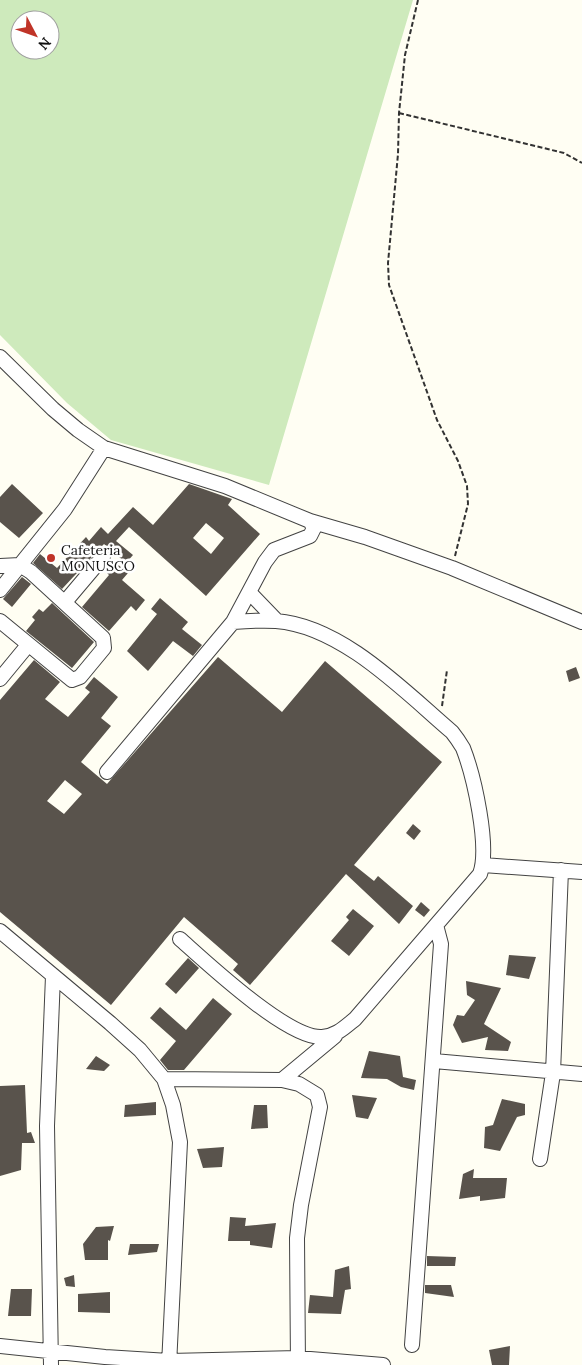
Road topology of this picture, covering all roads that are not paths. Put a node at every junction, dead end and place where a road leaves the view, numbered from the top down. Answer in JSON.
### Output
{"nodes":[{"id":1,"x":0,"y":357,"type":"edge"},
{"id":2,"x":104,"y":448,"type":"junction"},
{"id":3,"x":310,"y":521,"type":"junction"},
{"id":4,"x":103,"y":557,"type":"dead end"},
{"id":5,"x":20,"y":565,"type":"junction"},
{"id":6,"x":0,"y":566,"type":"edge"},
{"id":7,"x":0,"y":590,"type":"edge"},
{"id":8,"x":250,"y":593,"type":"junction"},
{"id":9,"x":65,"y":602,"type":"junction"},
{"id":10,"x":0,"y":621,"type":"edge"},
{"id":11,"x":277,"y":621,"type":"junction"},
{"id":12,"x":233,"y":622,"type":"junction"},
{"id":13,"x":582,"y":622,"type":"edge"},
{"id":14,"x":28,"y":645,"type":"junction"},
{"id":15,"x":0,"y":679,"type":"edge"},
{"id":16,"x":107,"y":772,"type":"dead end"},
{"id":17,"x":483,"y":865,"type":"junction"},
{"id":18,"x":560,"y":870,"type":"junction"},
{"id":19,"x":582,"y":872,"type":"edge"},
{"id":20,"x":436,"y":925,"type":"junction"},
{"id":21,"x":0,"y":931,"type":"edge"},
{"id":22,"x":180,"y":939,"type":"dead end"},
{"id":23,"x":53,"y":976,"type":"junction"},
{"id":24,"x":337,"y":1034,"type":"junction"},
{"id":25,"x":434,"y":1061,"type":"junction"},
{"id":26,"x":554,"y":1072,"type":"junction"},
{"id":27,"x":582,"y":1074,"type":"edge"},
{"id":28,"x":164,"y":1079,"type":"junction"},
{"id":29,"x":282,"y":1080,"type":"junction"},
{"id":30,"x":540,"y":1159,"type":"dead end"},
{"id":31,"x":412,"y":1344,"type":"dead end"},
{"id":32,"x":0,"y":1346,"type":"edge"},
{"id":33,"x":51,"y":1358,"type":"edge"},
{"id":34,"x":298,"y":1362,"type":"edge"},
{"id":35,"x":169,"y":1363,"type":"edge"},
{"id":36,"x":383,"y":1365,"type":"edge"}],
"edges":[{"from":1,"to":2,"type":"street"},
{"from":2,"to":3,"type":"street"},
{"from":2,"to":5,"type":"street"},
{"from":3,"to":8,"type":"street"},
{"from":3,"to":13,"type":"street"},
{"from":4,"to":9,"type":"street"},
{"from":5,"to":6,"type":"street"},
{"from":5,"to":7,"type":"street"},
{"from":5,"to":9,"type":"street"},
{"from":8,"to":11,"type":"street"},
{"from":8,"to":12,"type":"street"},
{"from":9,"to":14,"type":"street"},
{"from":10,"to":14,"type":"street"},
{"from":11,"to":12,"type":"street"},
{"from":11,"to":17,"type":"street"},
{"from":12,"to":16,"type":"street"},
{"from":14,"to":15,"type":"street"},
{"from":17,"to":18,"type":"street"},
{"from":17,"to":20,"type":"street"},
{"from":18,"to":19,"type":"street"},
{"from":18,"to":26,"type":"street"},
{"from":20,"to":24,"type":"street"},
{"from":20,"to":25,"type":"street"},
{"from":21,"to":23,"type":"street"},
{"from":22,"to":24,"type":"street"},
{"from":23,"to":28,"type":"street"},
{"from":23,"to":33,"type":"street"},
{"from":24,"to":29,"type":"street"},
{"from":25,"to":26,"type":"street"},
{"from":25,"to":31,"type":"street"},
{"from":26,"to":27,"type":"street"},
{"from":26,"to":30,"type":"street"},
{"from":28,"to":29,"type":"street"},
{"from":28,"to":35,"type":"street"},
{"from":29,"to":34,"type":"street"},
{"from":32,"to":33,"type":"street"},
{"from":33,"to":35,"type":"street"},
{"from":34,"to":35,"type":"street"},
{"from":34,"to":36,"type":"street"}]}
